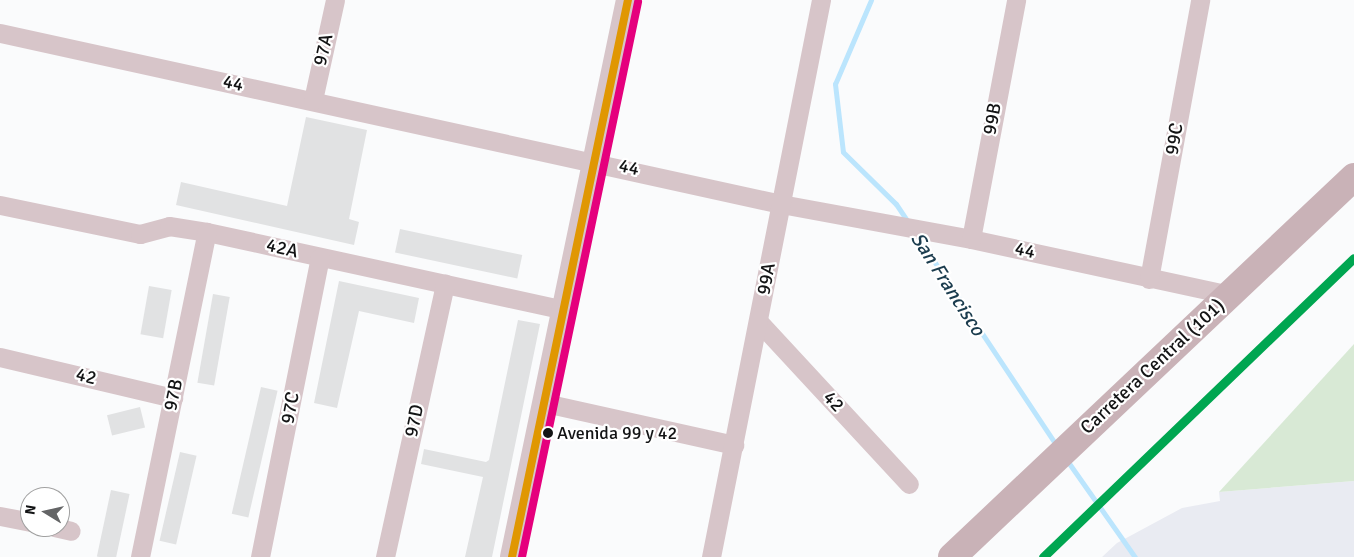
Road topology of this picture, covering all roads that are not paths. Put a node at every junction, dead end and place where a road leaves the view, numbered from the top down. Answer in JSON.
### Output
{"nodes":[{"id":1,"x":335,"y":0,"type":"edge"},
{"id":2,"x":628,"y":0,"type":"edge"},
{"id":3,"x":822,"y":0,"type":"edge"},
{"id":4,"x":1016,"y":0,"type":"edge"},
{"id":5,"x":1200,"y":0,"type":"edge"},
{"id":6,"x":0,"y":33,"type":"edge"},
{"id":7,"x":313,"y":100,"type":"junction"},
{"id":8,"x":596,"y":161,"type":"junction"},
{"id":9,"x":1354,"y":177,"type":"edge"},
{"id":10,"x":781,"y":204,"type":"junction"},
{"id":11,"x":0,"y":205,"type":"edge"},
{"id":12,"x":208,"y":232,"type":"junction"},
{"id":13,"x":971,"y":239,"type":"junction"},
{"id":14,"x":320,"y":258,"type":"junction"},
{"id":15,"x":1149,"y":279,"type":"junction"},
{"id":16,"x":445,"y":284,"type":"junction"},
{"id":17,"x":1229,"y":295,"type":"junction"},
{"id":18,"x":564,"y":310,"type":"junction"},
{"id":19,"x":758,"y":321,"type":"junction"},
{"id":20,"x":0,"y":357,"type":"edge"},
{"id":21,"x":173,"y":398,"type":"junction"},
{"id":22,"x":545,"y":403,"type":"junction"},
{"id":23,"x":734,"y":445,"type":"junction"},
{"id":24,"x":908,"y":484,"type":"dead end"},
{"id":25,"x":0,"y":516,"type":"edge"},
{"id":26,"x":20,"y":520,"type":"edge"},
{"id":27,"x":140,"y":557,"type":"edge"},
{"id":28,"x":260,"y":557,"type":"edge"},
{"id":29,"x":386,"y":557,"type":"edge"},
{"id":30,"x":512,"y":557,"type":"edge"},
{"id":31,"x":711,"y":557,"type":"edge"},
{"id":32,"x":952,"y":557,"type":"edge"}],
"edges":[{"from":1,"to":7,"type":"street","name":"97A"},
{"from":2,"to":8,"type":"street"},
{"from":3,"to":10,"type":"street","name":"99A"},
{"from":4,"to":13,"type":"street","name":"99B"},
{"from":5,"to":15,"type":"street","name":"99C"},
{"from":6,"to":7,"type":"street","name":"44"},
{"from":7,"to":8,"type":"street","name":"44"},
{"from":8,"to":10,"type":"street","name":"44"},
{"from":8,"to":18,"type":"street"},
{"from":9,"to":17,"type":"main road","name":"Carretera Central (101)"},
{"from":10,"to":13,"type":"street","name":"44"},
{"from":10,"to":19,"type":"street","name":"99A"},
{"from":11,"to":12,"type":"street","name":"42A"},
{"from":12,"to":14,"type":"street","name":"42A"},
{"from":12,"to":21,"type":"street","name":"97B"},
{"from":13,"to":15,"type":"street","name":"44"},
{"from":14,"to":16,"type":"street","name":"42A"},
{"from":14,"to":28,"type":"street","name":"97C"},
{"from":15,"to":17,"type":"street","name":"44"},
{"from":16,"to":18,"type":"street","name":"42A"},
{"from":16,"to":29,"type":"street","name":"97D"},
{"from":17,"to":32,"type":"main road","name":"Carretera Central (101)"},
{"from":18,"to":22,"type":"street"},
{"from":19,"to":23,"type":"street","name":"99A"},
{"from":19,"to":24,"type":"street","name":"42"},
{"from":20,"to":21,"type":"street","name":"42"},
{"from":21,"to":27,"type":"street","name":"97B"},
{"from":22,"to":23,"type":"street"},
{"from":22,"to":30,"type":"street"},
{"from":23,"to":31,"type":"street","name":"99A"},
{"from":25,"to":26,"type":"street"}]}
